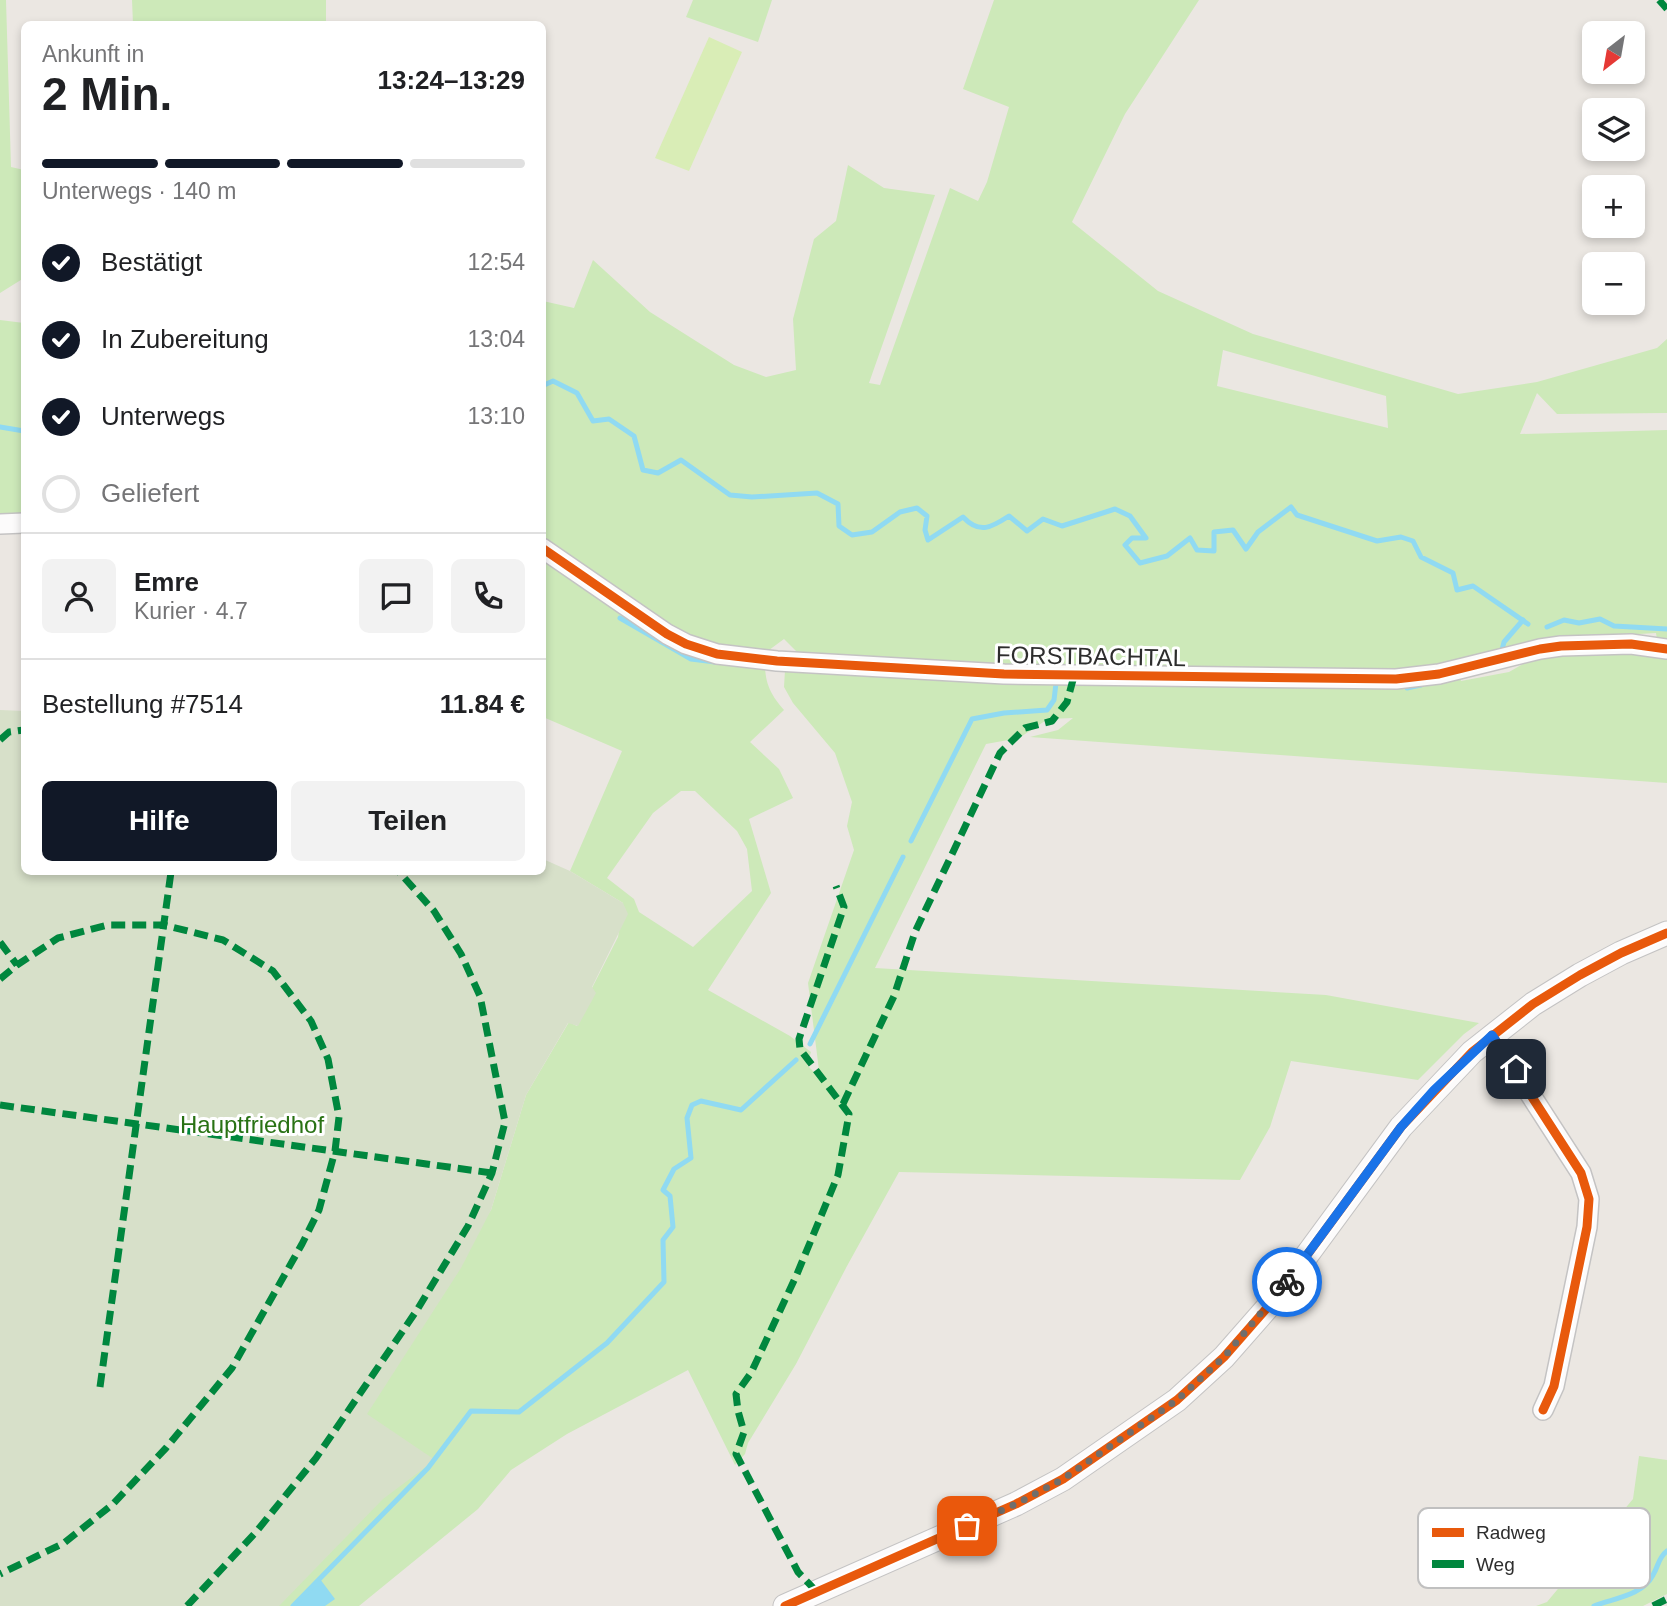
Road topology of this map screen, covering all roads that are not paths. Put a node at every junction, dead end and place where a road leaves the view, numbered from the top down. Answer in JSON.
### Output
{"nodes":[{"id":1,"x":21,"y":523,"type":"edge"},
{"id":2,"x":0,"y":524,"type":"edge"},
{"id":3,"x":546,"y":551,"type":"edge"},
{"id":4,"x":1667,"y":649,"type":"edge"},
{"id":5,"x":1667,"y":933,"type":"edge"},
{"id":6,"x":1492,"y":1035,"type":"junction"},
{"id":7,"x":1544,"y":1410,"type":"dead end"},
{"id":8,"x":818,"y":1599,"type":"edge"},
{"id":9,"x":786,"y":1606,"type":"edge"}],
"edges":[{"from":1,"to":2,"type":"street"},
{"from":3,"to":4,"type":"street","name":"FORSTBACHTAL"},
{"from":5,"to":6,"type":"street"},
{"from":6,"to":7,"type":"street"},
{"from":6,"to":8,"type":"street"},
{"from":8,"to":9,"type":"street"}]}
